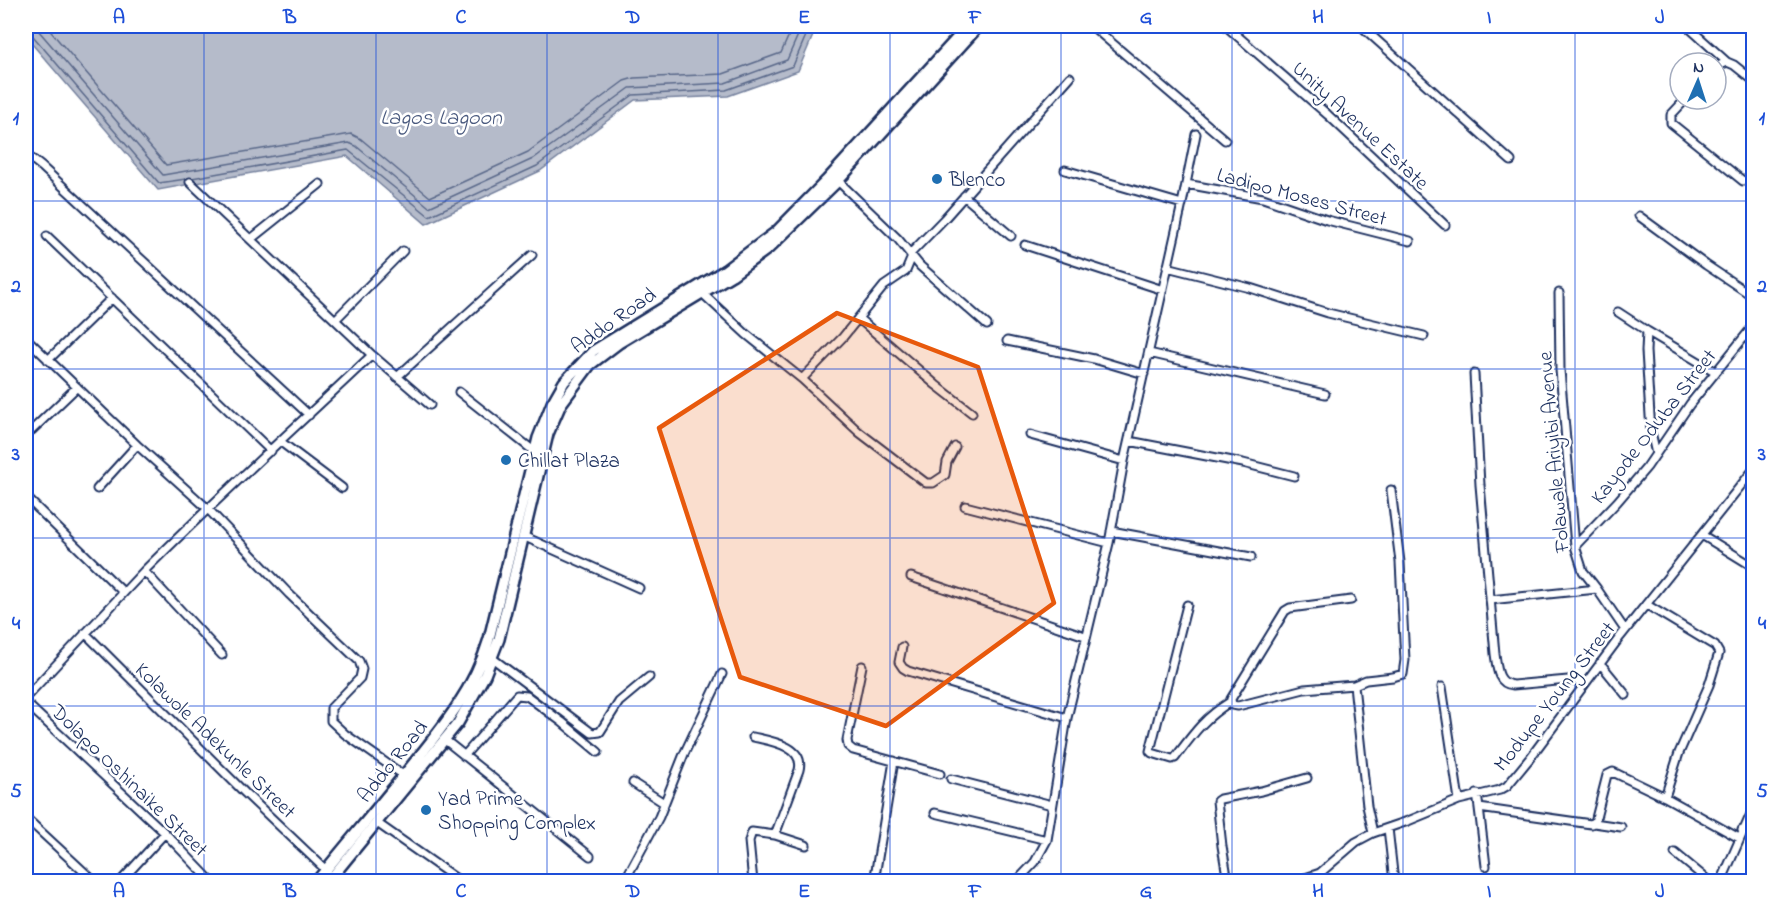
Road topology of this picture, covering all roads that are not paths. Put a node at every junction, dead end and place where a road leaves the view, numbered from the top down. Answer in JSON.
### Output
{"nodes":[{"id":1,"x":968,"y":26,"type":"edge"},
{"id":2,"x":979,"y":26,"type":"edge"},
{"id":3,"x":1092,"y":26,"type":"edge"},
{"id":4,"x":1226,"y":26,"type":"edge"},
{"id":5,"x":1361,"y":26,"type":"edge"},
{"id":6,"x":1687,"y":26,"type":"edge"},
{"id":7,"x":1715,"y":51,"type":"edge"},
{"id":8,"x":1728,"y":62,"type":"edge"},
{"id":9,"x":1070,"y":77,"type":"dead end"},
{"id":10,"x":1754,"y":81,"type":"edge"},
{"id":11,"x":1675,"y":111,"type":"edge"},
{"id":12,"x":1196,"y":134,"type":"dead end"},
{"id":13,"x":1225,"y":140,"type":"dead end"},
{"id":14,"x":26,"y":153,"type":"edge"},
{"id":15,"x":29,"y":160,"type":"edge"},
{"id":16,"x":1511,"y":161,"type":"dead end"},
{"id":17,"x":1065,"y":170,"type":"dead end"},
{"id":18,"x":1754,"y":180,"type":"edge"},
{"id":19,"x":190,"y":182,"type":"dead end"},
{"id":20,"x":838,"y":182,"type":"junction"},
{"id":21,"x":320,"y":184,"type":"dead end"},
{"id":22,"x":1186,"y":184,"type":"junction"},
{"id":23,"x":964,"y":196,"type":"junction"},
{"id":24,"x":1182,"y":204,"type":"junction"},
{"id":25,"x":1639,"y":216,"type":"dead end"},
{"id":26,"x":1445,"y":225,"type":"dead end"},
{"id":27,"x":47,"y":236,"type":"dead end"},
{"id":28,"x":1011,"y":236,"type":"dead end"},
{"id":29,"x":251,"y":239,"type":"junction"},
{"id":30,"x":1410,"y":242,"type":"dead end"},
{"id":31,"x":1025,"y":244,"type":"dead end"},
{"id":32,"x":403,"y":251,"type":"dead end"},
{"id":33,"x":911,"y":253,"type":"junction"},
{"id":34,"x":532,"y":255,"type":"dead end"},
{"id":35,"x":1167,"y":267,"type":"junction"},
{"id":36,"x":1163,"y":290,"type":"junction"},
{"id":37,"x":1559,"y":292,"type":"dead end"},
{"id":38,"x":702,"y":293,"type":"junction"},
{"id":39,"x":1754,"y":297,"type":"edge"},
{"id":40,"x":112,"y":298,"type":"junction"},
{"id":41,"x":1618,"y":312,"type":"dead end"},
{"id":42,"x":858,"y":318,"type":"junction"},
{"id":43,"x":336,"y":319,"type":"junction"},
{"id":44,"x":987,"y":325,"type":"dead end"},
{"id":45,"x":1754,"y":325,"type":"edge"},
{"id":46,"x":1647,"y":330,"type":"junction"},
{"id":47,"x":1424,"y":336,"type":"dead end"},
{"id":48,"x":26,"y":338,"type":"edge"},
{"id":49,"x":1007,"y":341,"type":"dead end"},
{"id":50,"x":1149,"y":353,"type":"junction"},
{"id":51,"x":372,"y":355,"type":"junction"},
{"id":52,"x":48,"y":360,"type":"junction"},
{"id":53,"x":1716,"y":372,"type":"junction"},
{"id":54,"x":1144,"y":374,"type":"junction"},
{"id":55,"x":1474,"y":374,"type":"dead end"},
{"id":56,"x":397,"y":377,"type":"junction"},
{"id":57,"x":802,"y":379,"type":"junction"},
{"id":58,"x":76,"y":387,"type":"junction"},
{"id":59,"x":459,"y":392,"type":"dead end"},
{"id":60,"x":1325,"y":394,"type":"dead end"},
{"id":61,"x":430,"y":405,"type":"dead end"},
{"id":62,"x":972,"y":413,"type":"dead end"},
{"id":63,"x":309,"y":415,"type":"junction"},
{"id":64,"x":32,"y":430,"type":"dead end"},
{"id":65,"x":1030,"y":435,"type":"dead end"},
{"id":66,"x":1129,"y":441,"type":"junction"},
{"id":67,"x":280,"y":442,"type":"junction"},
{"id":68,"x":137,"y":445,"type":"junction"},
{"id":69,"x":955,"y":447,"type":"dead end"},
{"id":70,"x":272,"y":451,"type":"junction"},
{"id":71,"x":535,"y":452,"type":"junction"},
{"id":72,"x":1656,"y":454,"type":"junction"},
{"id":73,"x":1124,"y":461,"type":"junction"},
{"id":74,"x":1754,"y":469,"type":"edge"},
{"id":75,"x":1294,"y":476,"type":"dead end"},
{"id":76,"x":342,"y":488,"type":"dead end"},
{"id":77,"x":97,"y":489,"type":"dead end"},
{"id":78,"x":1391,"y":490,"type":"dead end"},
{"id":79,"x":26,"y":497,"type":"edge"},
{"id":80,"x":965,"y":506,"type":"dead end"},
{"id":81,"x":207,"y":508,"type":"junction"},
{"id":82,"x":1111,"y":531,"type":"junction"},
{"id":83,"x":1702,"y":535,"type":"junction"},
{"id":84,"x":524,"y":536,"type":"junction"},
{"id":85,"x":1109,"y":543,"type":"junction"},
{"id":86,"x":1575,"y":546,"type":"junction"},
{"id":87,"x":1251,"y":557,"type":"dead end"},
{"id":88,"x":1754,"y":567,"type":"edge"},
{"id":89,"x":144,"y":571,"type":"junction"},
{"id":90,"x":911,"y":577,"type":"dead end"},
{"id":91,"x":639,"y":588,"type":"dead end"},
{"id":92,"x":1597,"y":589,"type":"junction"},
{"id":93,"x":123,"y":592,"type":"junction"},
{"id":94,"x":1351,"y":600,"type":"dead end"},
{"id":95,"x":1490,"y":600,"type":"junction"},
{"id":96,"x":1647,"y":604,"type":"junction"},
{"id":97,"x":1187,"y":605,"type":"dead end"},
{"id":98,"x":1625,"y":630,"type":"junction"},
{"id":99,"x":85,"y":633,"type":"junction"},
{"id":100,"x":1085,"y":636,"type":"junction"},
{"id":101,"x":902,"y":647,"type":"dead end"},
{"id":102,"x":222,"y":655,"type":"dead end"},
{"id":103,"x":492,"y":658,"type":"junction"},
{"id":104,"x":1600,"y":663,"type":"junction"},
{"id":105,"x":862,"y":666,"type":"dead end"},
{"id":106,"x":722,"y":674,"type":"dead end"},
{"id":107,"x":649,"y":677,"type":"dead end"},
{"id":108,"x":1585,"y":683,"type":"junction"},
{"id":109,"x":1354,"y":685,"type":"junction"},
{"id":110,"x":1442,"y":687,"type":"dead end"},
{"id":111,"x":1626,"y":694,"type":"dead end"},
{"id":112,"x":26,"y":698,"type":"edge"},
{"id":113,"x":1230,"y":702,"type":"junction"},
{"id":114,"x":26,"y":703,"type":"edge"},
{"id":115,"x":1067,"y":718,"type":"junction"},
{"id":116,"x":753,"y":737,"type":"dead end"},
{"id":117,"x":445,"y":740,"type":"junction"},
{"id":118,"x":598,"y":752,"type":"dead end"},
{"id":119,"x":464,"y":756,"type":"junction"},
{"id":120,"x":894,"y":761,"type":"junction"},
{"id":121,"x":940,"y":774,"type":"dead end"},
{"id":122,"x":407,"y":778,"type":"junction"},
{"id":123,"x":1306,"y":778,"type":"dead end"},
{"id":124,"x":951,"y":779,"type":"dead end"},
{"id":125,"x":633,"y":783,"type":"dead end"},
{"id":126,"x":1477,"y":794,"type":"junction"},
{"id":127,"x":1665,"y":797,"type":"junction"},
{"id":128,"x":1459,"y":800,"type":"junction"},
{"id":129,"x":664,"y":803,"type":"junction"},
{"id":130,"x":1052,"y":805,"type":"junction"},
{"id":131,"x":1754,"y":807,"type":"edge"},
{"id":132,"x":1479,"y":808,"type":"junction"},
{"id":133,"x":935,"y":813,"type":"dead end"},
{"id":134,"x":26,"y":818,"type":"edge"},
{"id":135,"x":377,"y":823,"type":"junction"},
{"id":136,"x":1594,"y":823,"type":"junction"},
{"id":137,"x":1621,"y":827,"type":"dead end"},
{"id":138,"x":1388,"y":828,"type":"junction"},
{"id":139,"x":1742,"y":830,"type":"junction"},
{"id":140,"x":165,"y":832,"type":"junction"},
{"id":141,"x":1373,"y":832,"type":"junction"},
{"id":142,"x":1754,"y":834,"type":"edge"},
{"id":143,"x":775,"y":835,"type":"junction"},
{"id":144,"x":1739,"y":838,"type":"junction"},
{"id":145,"x":1047,"y":840,"type":"junction"},
{"id":146,"x":806,"y":845,"type":"dead end"},
{"id":147,"x":1675,"y":853,"type":"dead end"},
{"id":148,"x":590,"y":856,"type":"dead end"},
{"id":149,"x":1486,"y":866,"type":"dead end"},
{"id":150,"x":326,"y":870,"type":"junction"},
{"id":151,"x":456,"y":880,"type":"edge"},
{"id":152,"x":95,"y":882,"type":"edge"},
{"id":153,"x":120,"y":882,"type":"edge"},
{"id":154,"x":212,"y":882,"type":"edge"},
{"id":155,"x":316,"y":882,"type":"edge"},
{"id":156,"x":328,"y":882,"type":"edge"},
{"id":157,"x":624,"y":882,"type":"edge"},
{"id":158,"x":753,"y":882,"type":"edge"},
{"id":159,"x":874,"y":882,"type":"edge"},
{"id":160,"x":1016,"y":882,"type":"edge"},
{"id":161,"x":1228,"y":882,"type":"edge"},
{"id":162,"x":1293,"y":882,"type":"edge"},
{"id":163,"x":1394,"y":882,"type":"edge"},
{"id":164,"x":1710,"y":882,"type":"edge"},
{"id":165,"x":1721,"y":882,"type":"edge"}],
"edges":[{"from":1,"to":71,"type":"main road","name":"Addo Road"},
{"from":2,"to":20,"type":"main road","name":"Addo Road"},
{"from":3,"to":13,"type":"street"},
{"from":4,"to":26,"type":"street","name":"Unity Avenue Estate"},
{"from":5,"to":16,"type":"street"},
{"from":6,"to":7,"type":"street"},
{"from":8,"to":10,"type":"street"},
{"from":9,"to":23,"type":"street"},
{"from":11,"to":18,"type":"street"},
{"from":12,"to":22,"type":"street"},
{"from":14,"to":15,"type":"street"},
{"from":15,"to":63,"type":"street"},
{"from":17,"to":24,"type":"street"},
{"from":19,"to":29,"type":"street"},
{"from":20,"to":33,"type":"street"},
{"from":20,"to":38,"type":"main road","name":"Addo Road"},
{"from":21,"to":29,"type":"street"},
{"from":22,"to":24,"type":"street"},
{"from":22,"to":30,"type":"street","name":"Ladipo Moses Street"},
{"from":23,"to":28,"type":"street"},
{"from":23,"to":33,"type":"street"},
{"from":24,"to":35,"type":"street"},
{"from":25,"to":39,"type":"street"},
{"from":27,"to":40,"type":"street"},
{"from":29,"to":43,"type":"street"},
{"from":31,"to":36,"type":"street"},
{"from":32,"to":43,"type":"street"},
{"from":33,"to":42,"type":"street"},
{"from":33,"to":44,"type":"street"},
{"from":34,"to":56,"type":"street"},
{"from":35,"to":36,"type":"street"},
{"from":35,"to":47,"type":"street"},
{"from":36,"to":50,"type":"street"},
{"from":37,"to":86,"type":"street","name":"Folawale Ariyibi Avenue"},
{"from":38,"to":57,"type":"street"},
{"from":38,"to":84,"type":"main road","name":"Addo Road"},
{"from":40,"to":52,"type":"street"},
{"from":40,"to":70,"type":"street"},
{"from":41,"to":46,"type":"street"},
{"from":42,"to":57,"type":"street"},
{"from":42,"to":62,"type":"street"},
{"from":43,"to":51,"type":"street"},
{"from":45,"to":53,"type":"street","name":"Kayode Oduba Street"},
{"from":46,"to":53,"type":"street"},
{"from":46,"to":72,"type":"street"},
{"from":48,"to":52,"type":"street"},
{"from":49,"to":54,"type":"street"},
{"from":50,"to":54,"type":"street"},
{"from":50,"to":60,"type":"street"},
{"from":51,"to":56,"type":"street"},
{"from":51,"to":63,"type":"street"},
{"from":52,"to":58,"type":"street"},
{"from":53,"to":72,"type":"street","name":"Kayode Oduba Street"},
{"from":54,"to":66,"type":"street"},
{"from":55,"to":95,"type":"street"},
{"from":56,"to":61,"type":"street"},
{"from":57,"to":69,"type":"street"},
{"from":58,"to":64,"type":"street"},
{"from":58,"to":68,"type":"street"},
{"from":59,"to":71,"type":"street"},
{"from":63,"to":67,"type":"street"},
{"from":65,"to":73,"type":"street"},
{"from":66,"to":73,"type":"street"},
{"from":66,"to":75,"type":"street"},
{"from":67,"to":70,"type":"street"},
{"from":67,"to":76,"type":"street"},
{"from":68,"to":77,"type":"street"},
{"from":68,"to":81,"type":"street"},
{"from":70,"to":81,"type":"street"},
{"from":71,"to":122,"type":"main road","name":"Addo Road"},
{"from":72,"to":86,"type":"street","name":"Kayode Oduba Street"},
{"from":73,"to":82,"type":"street"},
{"from":74,"to":83,"type":"street","name":"Modupe Young Street"},
{"from":78,"to":109,"type":"street"},
{"from":79,"to":93,"type":"street"},
{"from":80,"to":85,"type":"street"},
{"from":81,"to":89,"type":"street"},
{"from":81,"to":122,"type":"street"},
{"from":82,"to":85,"type":"street"},
{"from":82,"to":87,"type":"street"},
{"from":83,"to":88,"type":"street"},
{"from":83,"to":96,"type":"street","name":"Modupe Young Street"},
{"from":84,"to":91,"type":"street"},
{"from":84,"to":103,"type":"main road","name":"Addo Road"},
{"from":85,"to":100,"type":"street"},
{"from":86,"to":92,"type":"street","name":"Folawale Ariyibi Avenue"},
{"from":89,"to":93,"type":"street"},
{"from":89,"to":102,"type":"street"},
{"from":90,"to":100,"type":"street"},
{"from":92,"to":95,"type":"street"},
{"from":92,"to":98,"type":"street","name":"Folawale Ariyibi Avenue"},
{"from":93,"to":99,"type":"street"},
{"from":94,"to":113,"type":"street"},
{"from":95,"to":108,"type":"street"},
{"from":96,"to":98,"type":"street","name":"Modupe Young Street"},
{"from":96,"to":127,"type":"street"},
{"from":97,"to":113,"type":"street"},
{"from":98,"to":104,"type":"street","name":"Modupe Young Street"},
{"from":99,"to":112,"type":"street"},
{"from":99,"to":150,"type":"street","name":"Kolawole Adekunle Street"},
{"from":100,"to":115,"type":"street"},
{"from":101,"to":115,"type":"street"},
{"from":103,"to":107,"type":"street"},
{"from":103,"to":117,"type":"main road","name":"Addo Road"},
{"from":104,"to":108,"type":"street","name":"Modupe Young Street"},
{"from":104,"to":111,"type":"street"},
{"from":105,"to":120,"type":"street"},
{"from":106,"to":129,"type":"street"},
{"from":108,"to":126,"type":"street","name":"Modupe Young Street"},
{"from":109,"to":113,"type":"street"},
{"from":109,"to":141,"type":"street"},
{"from":110,"to":128,"type":"street"},
{"from":114,"to":140,"type":"street","name":"Dolapo Oshinaike Street"},
{"from":115,"to":130,"type":"street"},
{"from":116,"to":143,"type":"street"},
{"from":117,"to":119,"type":"street"},
{"from":117,"to":122,"type":"main road","name":"Addo Road"},
{"from":118,"to":119,"type":"street"},
{"from":119,"to":148,"type":"street"},
{"from":120,"to":121,"type":"street"},
{"from":120,"to":159,"type":"street"},
{"from":122,"to":135,"type":"main road","name":"Addo Road"},
{"from":122,"to":150,"type":"main road","name":"Addo Road"},
{"from":123,"to":161,"type":"street"},
{"from":124,"to":130,"type":"street"},
{"from":125,"to":129,"type":"street"},
{"from":126,"to":128,"type":"street","name":"Modupe Young Street"},
{"from":126,"to":132,"type":"street"},
{"from":127,"to":136,"type":"street"},
{"from":127,"to":144,"type":"street"},
{"from":128,"to":138,"type":"street","name":"Modupe Young Street"},
{"from":129,"to":157,"type":"street"},
{"from":130,"to":145,"type":"street"},
{"from":131,"to":139,"type":"street"},
{"from":132,"to":136,"type":"street"},
{"from":132,"to":149,"type":"street"},
{"from":133,"to":145,"type":"street"},
{"from":134,"to":152,"type":"street"},
{"from":135,"to":151,"type":"street"},
{"from":135,"to":156,"type":"main road","name":"Addo Road"},
{"from":136,"to":137,"type":"street"},
{"from":138,"to":141,"type":"street","name":"Modupe Young Street"},
{"from":138,"to":163,"type":"street"},
{"from":139,"to":142,"type":"street"},
{"from":139,"to":144,"type":"street"},
{"from":140,"to":153,"type":"street"},
{"from":140,"to":154,"type":"street","name":"Dolapo Oshinaike Street"},
{"from":141,"to":162,"type":"street","name":"Modupe Young Street"},
{"from":143,"to":146,"type":"street"},
{"from":143,"to":158,"type":"street"},
{"from":144,"to":165,"type":"street"},
{"from":145,"to":160,"type":"street"},
{"from":147,"to":164,"type":"street"},
{"from":150,"to":155,"type":"main road","name":"Addo Road"}]}
